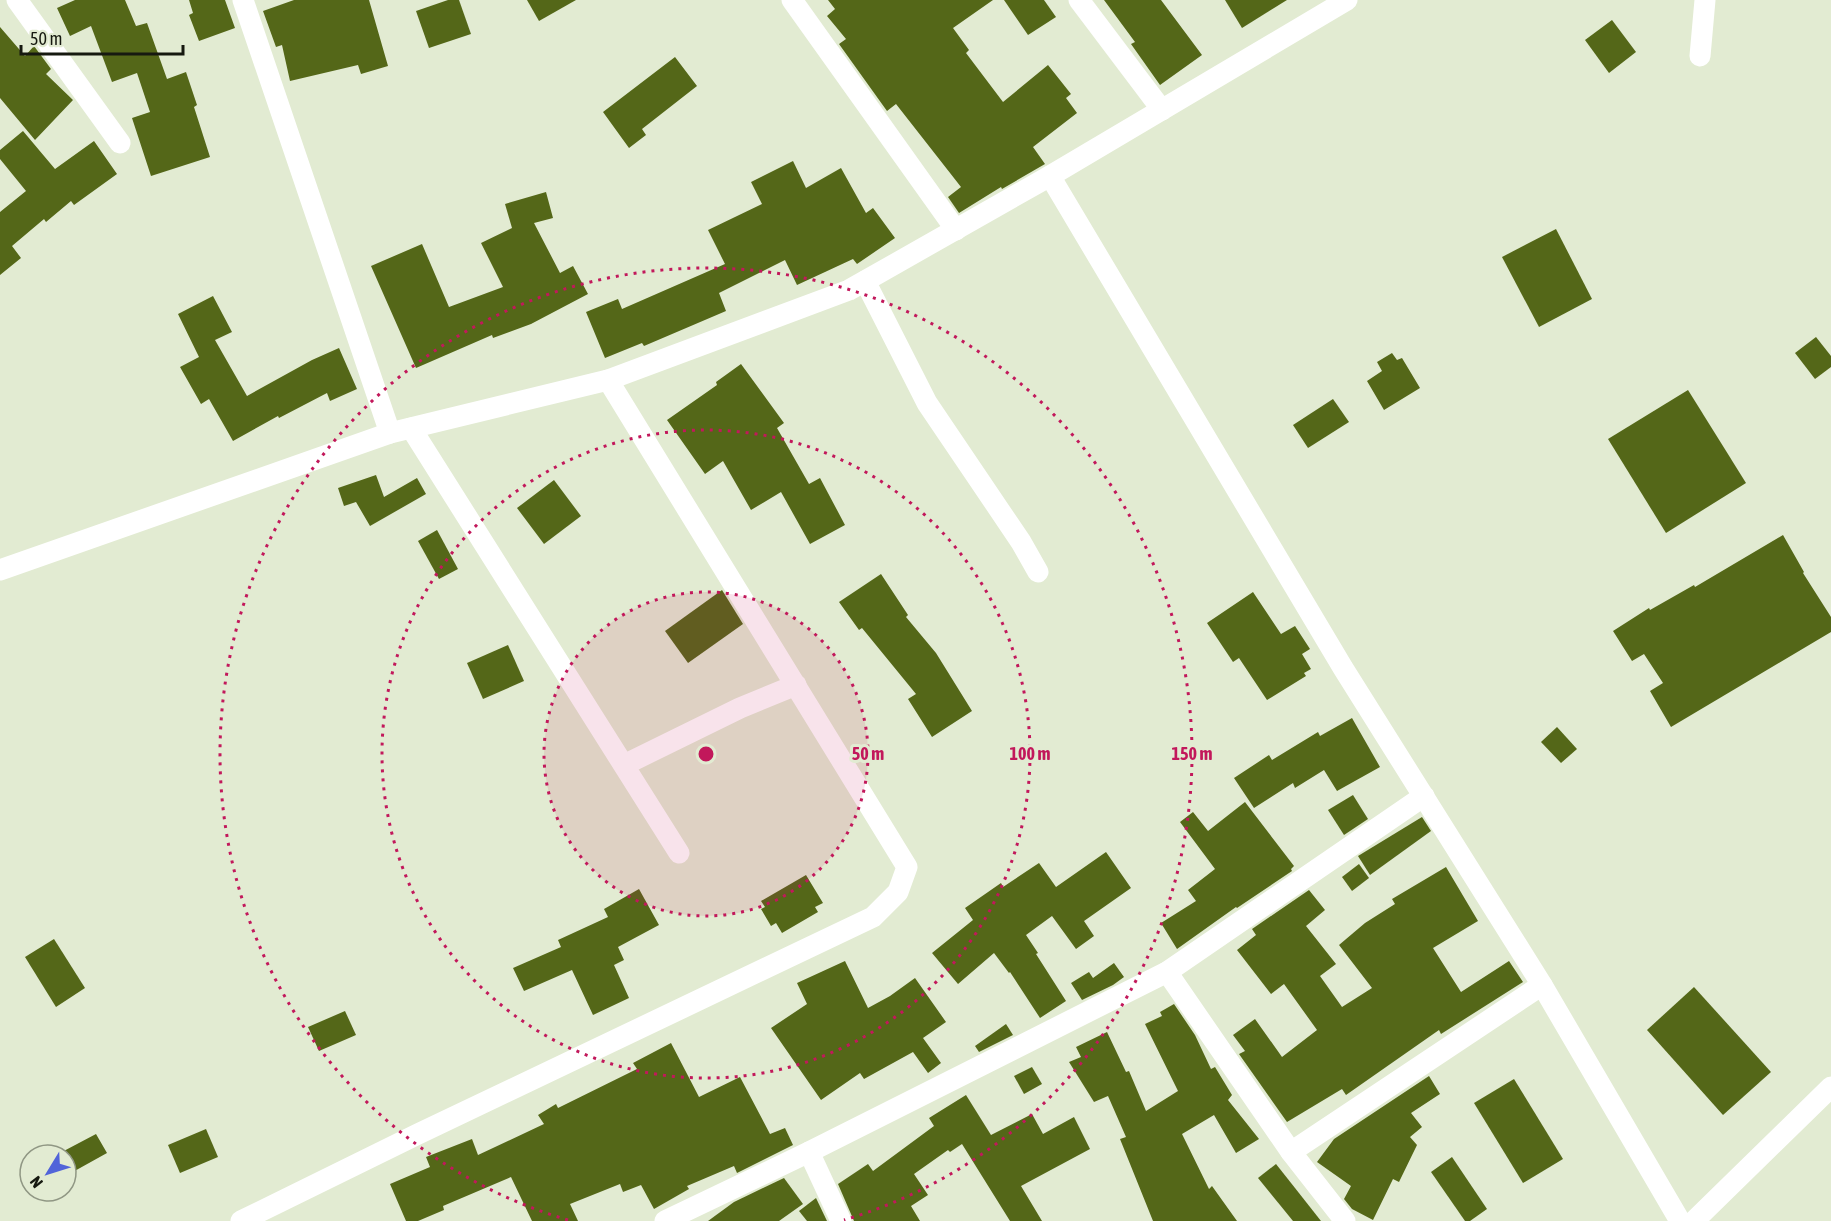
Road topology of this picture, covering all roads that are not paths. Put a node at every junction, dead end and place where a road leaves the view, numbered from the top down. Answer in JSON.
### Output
{"nodes":[{"id":1,"x":16,"y":0,"type":"edge"},
{"id":2,"x":243,"y":0,"type":"edge"},
{"id":3,"x":792,"y":0,"type":"edge"},
{"id":4,"x":1079,"y":0,"type":"edge"},
{"id":5,"x":1347,"y":0,"type":"edge"},
{"id":6,"x":1705,"y":0,"type":"edge"},
{"id":7,"x":1700,"y":56,"type":"dead end"},
{"id":8,"x":1162,"y":110,"type":"junction"},
{"id":9,"x":120,"y":143,"type":"dead end"},
{"id":10,"x":1050,"y":176,"type":"junction"},
{"id":11,"x":956,"y":230,"type":"junction"},
{"id":12,"x":865,"y":281,"type":"junction"},
{"id":13,"x":608,"y":380,"type":"junction"},
{"id":14,"x":411,"y":428,"type":"junction"},
{"id":15,"x":390,"y":433,"type":"junction"},
{"id":16,"x":0,"y":570,"type":"edge"},
{"id":17,"x":1038,"y":572,"type":"dead end"},
{"id":18,"x":796,"y":685,"type":"junction"},
{"id":19,"x":624,"y":765,"type":"junction"},
{"id":20,"x":1424,"y":796,"type":"junction"},
{"id":21,"x":679,"y":853,"type":"dead end"},
{"id":22,"x":1167,"y":972,"type":"junction"},
{"id":23,"x":1542,"y":985,"type":"junction"},
{"id":24,"x":1831,"y":1086,"type":"edge"},
{"id":25,"x":809,"y":1152,"type":"junction"},
{"id":26,"x":1291,"y":1152,"type":"junction"},
{"id":27,"x":241,"y":1221,"type":"edge"},
{"id":28,"x":665,"y":1221,"type":"edge"},
{"id":29,"x":841,"y":1221,"type":"edge"},
{"id":30,"x":1345,"y":1221,"type":"edge"},
{"id":31,"x":1680,"y":1221,"type":"edge"},
{"id":32,"x":1694,"y":1221,"type":"edge"}],
"edges":[{"from":1,"to":9,"type":"street"},
{"from":2,"to":15,"type":"street"},
{"from":3,"to":11,"type":"street"},
{"from":4,"to":8,"type":"street"},
{"from":5,"to":8,"type":"street"},
{"from":6,"to":7,"type":"street"},
{"from":8,"to":10,"type":"street"},
{"from":10,"to":11,"type":"street"},
{"from":10,"to":20,"type":"street"},
{"from":11,"to":12,"type":"street"},
{"from":12,"to":13,"type":"street"},
{"from":12,"to":17,"type":"street"},
{"from":13,"to":14,"type":"street"},
{"from":13,"to":18,"type":"street"},
{"from":14,"to":15,"type":"street"},
{"from":14,"to":19,"type":"street"},
{"from":15,"to":16,"type":"street"},
{"from":18,"to":19,"type":"street"},
{"from":18,"to":27,"type":"street"},
{"from":19,"to":21,"type":"street"},
{"from":20,"to":22,"type":"street"},
{"from":20,"to":23,"type":"street"},
{"from":22,"to":25,"type":"street"},
{"from":22,"to":26,"type":"street"},
{"from":23,"to":26,"type":"street"},
{"from":23,"to":31,"type":"street"},
{"from":24,"to":32,"type":"street"},
{"from":25,"to":28,"type":"street"},
{"from":25,"to":29,"type":"street"},
{"from":26,"to":30,"type":"street"}]}
